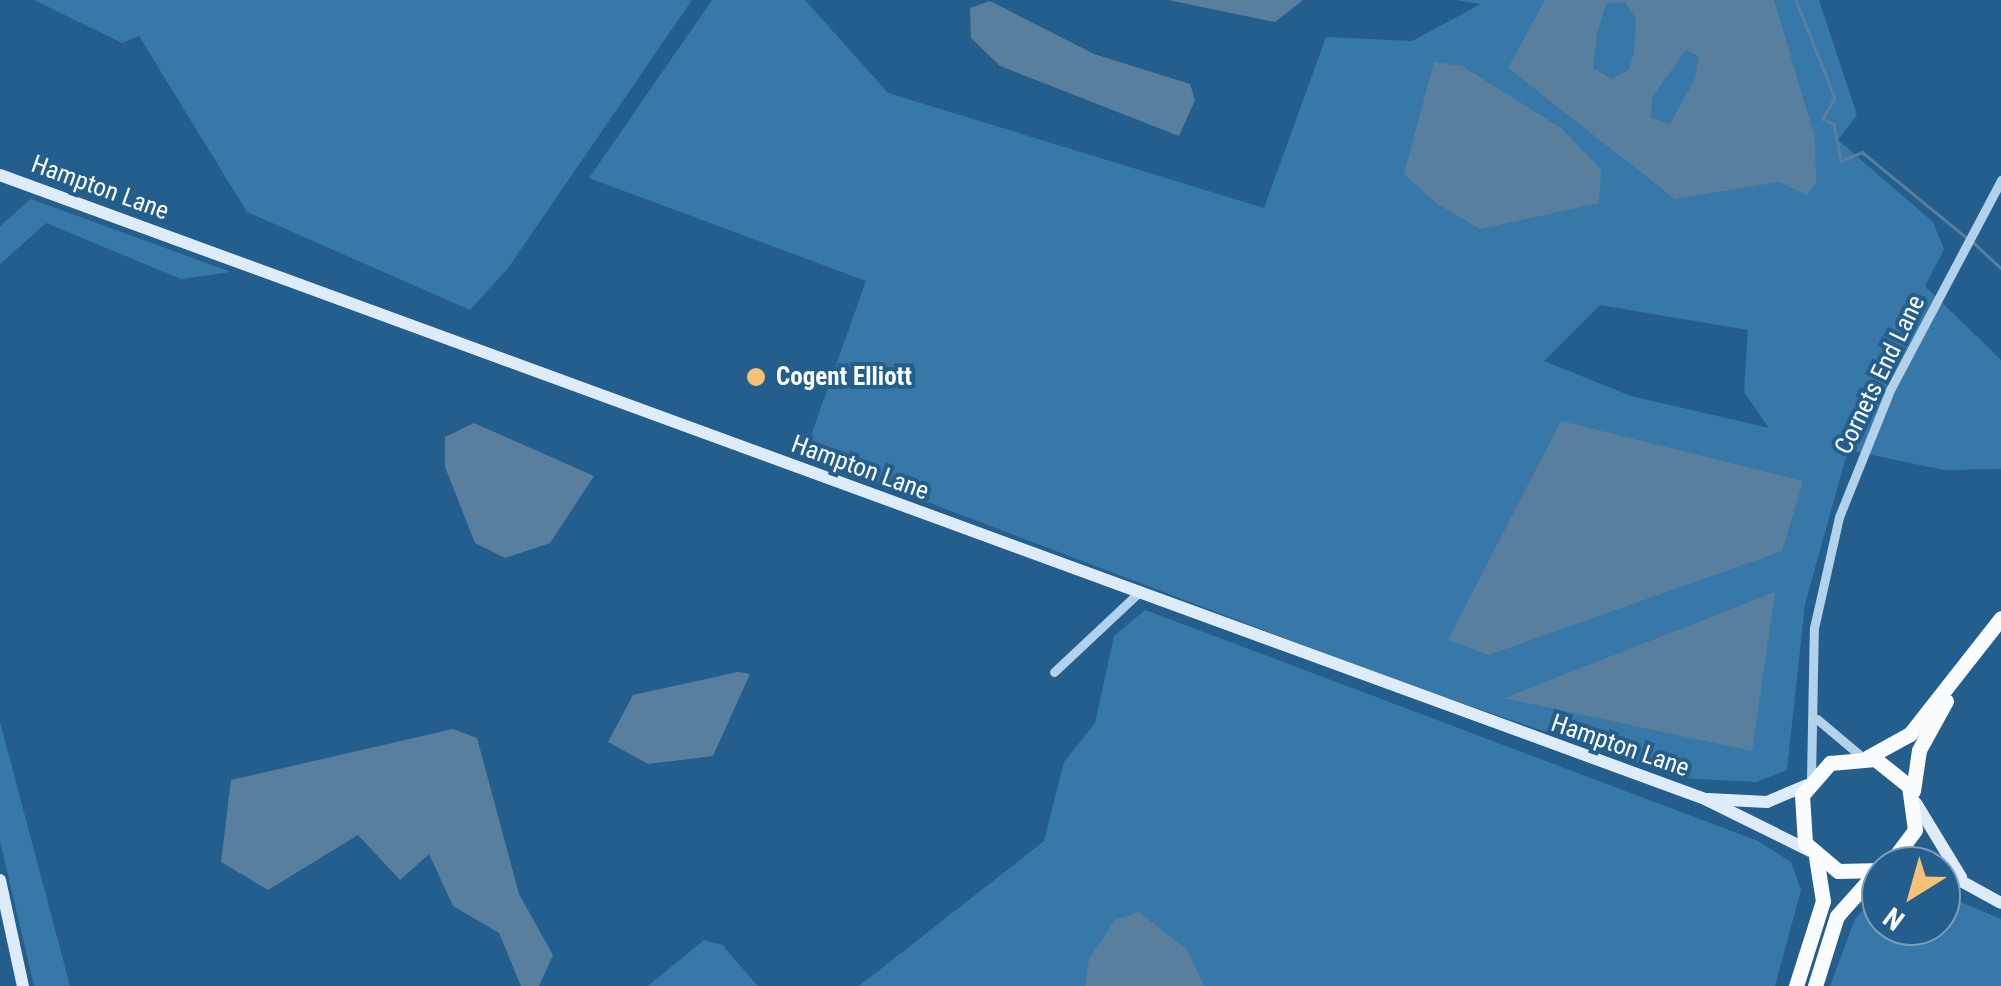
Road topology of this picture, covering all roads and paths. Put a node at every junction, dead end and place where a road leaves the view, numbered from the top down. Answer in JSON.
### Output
{"nodes":[{"id":1,"x":0,"y":176,"type":"edge"},
{"id":2,"x":2001,"y":180,"type":"edge"},
{"id":3,"x":1137,"y":594,"type":"junction"},
{"id":4,"x":2001,"y":618,"type":"edge"},
{"id":5,"x":1970,"y":658,"type":"junction"},
{"id":6,"x":1054,"y":672,"type":"dead end"},
{"id":7,"x":1815,"y":717,"type":"junction"},
{"id":8,"x":1866,"y":757,"type":"junction"},
{"id":9,"x":1809,"y":782,"type":"junction"},
{"id":10,"x":1705,"y":799,"type":"junction"},
{"id":11,"x":1914,"y":799,"type":"junction"},
{"id":12,"x":1904,"y":846,"type":"edge"},
{"id":13,"x":1943,"y":846,"type":"edge"},
{"id":14,"x":1813,"y":854,"type":"junction"},
{"id":15,"x":1861,"y":872,"type":"edge"},
{"id":16,"x":1961,"y":876,"type":"edge"},
{"id":17,"x":0,"y":880,"type":"edge"},
{"id":18,"x":1861,"y":891,"type":"edge"},
{"id":19,"x":2001,"y":903,"type":"edge"},
{"id":20,"x":23,"y":986,"type":"edge"},
{"id":21,"x":1796,"y":986,"type":"edge"},
{"id":22,"x":1816,"y":986,"type":"edge"}],
"edges":[{"from":1,"to":3,"type":"main road","name":"Hampton Lane"},
{"from":2,"to":7,"type":"street","name":"Cornets End Lane"},
{"from":3,"to":6,"type":"street"},
{"from":3,"to":10,"type":"main road","name":"Hampton Lane"},
{"from":4,"to":5,"type":"highway"},
{"from":5,"to":8,"type":"highway"},
{"from":5,"to":11,"type":"highway"},
{"from":7,"to":8,"type":"street"},
{"from":7,"to":9,"type":"street","name":"Cornets End Lane"},
{"from":8,"to":9,"type":"highway"},
{"from":8,"to":11,"type":"highway"},
{"from":9,"to":10,"type":"main road","name":"Hampton Lane"},
{"from":9,"to":14,"type":"highway"},
{"from":10,"to":14,"type":"main road","name":"Hampton Lane"},
{"from":11,"to":12,"type":"highway"},
{"from":11,"to":13,"type":"main road"},
{"from":14,"to":15,"type":"highway"},
{"from":14,"to":21,"type":"highway"},
{"from":16,"to":19,"type":"main road"},
{"from":17,"to":20,"type":"main road"},
{"from":18,"to":22,"type":"highway"}]}
